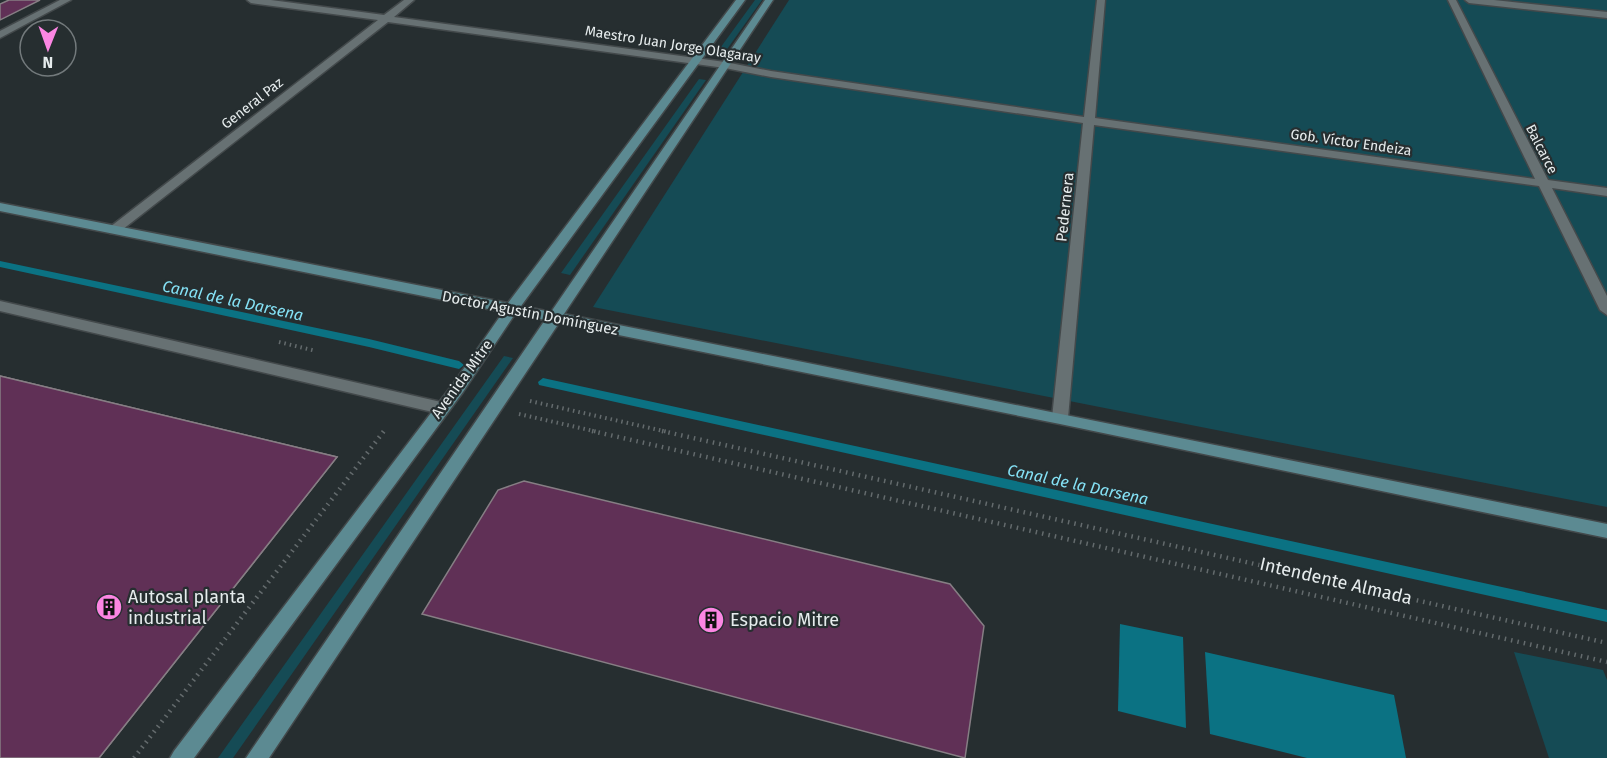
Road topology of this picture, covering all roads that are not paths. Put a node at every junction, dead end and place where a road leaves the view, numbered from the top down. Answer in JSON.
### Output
{"nodes":[{"id":1,"x":67,"y":0,"type":"edge"},
{"id":2,"x":251,"y":0,"type":"edge"},
{"id":3,"x":410,"y":0,"type":"edge"},
{"id":4,"x":741,"y":0,"type":"edge"},
{"id":5,"x":769,"y":0,"type":"edge"},
{"id":6,"x":1101,"y":0,"type":"edge"},
{"id":7,"x":1452,"y":0,"type":"edge"},
{"id":8,"x":1469,"y":0,"type":"edge"},
{"id":9,"x":1607,"y":15,"type":"edge"},
{"id":10,"x":385,"y":18,"type":"junction"},
{"id":11,"x":0,"y":35,"type":"edge"},
{"id":12,"x":696,"y":61,"type":"junction"},
{"id":13,"x":725,"y":65,"type":"junction"},
{"id":14,"x":1090,"y":122,"type":"junction"},
{"id":15,"x":1543,"y":183,"type":"junction"},
{"id":16,"x":1607,"y":192,"type":"edge"},
{"id":17,"x":0,"y":207,"type":"edge"},
{"id":18,"x":114,"y":230,"type":"junction"},
{"id":19,"x":0,"y":306,"type":"edge"},
{"id":20,"x":511,"y":310,"type":"junction"},
{"id":21,"x":1607,"y":310,"type":"edge"},
{"id":22,"x":552,"y":318,"type":"junction"},
{"id":23,"x":441,"y":408,"type":"junction"},
{"id":24,"x":1060,"y":418,"type":"junction"},
{"id":25,"x":1607,"y":531,"type":"edge"},
{"id":26,"x":181,"y":758,"type":"edge"},
{"id":27,"x":257,"y":758,"type":"edge"}],
"edges":[{"from":1,"to":11,"type":"street"},
{"from":2,"to":10,"type":"street","name":"Maestro Juan Jorge Olagaray"},
{"from":3,"to":10,"type":"street","name":"General Paz"},
{"from":4,"to":12,"type":"main road","name":"Avenida Mitre"},
{"from":5,"to":13,"type":"main road"},
{"from":6,"to":14,"type":"street","name":"Pedernera"},
{"from":7,"to":15,"type":"street","name":"Balcarce"},
{"from":8,"to":9,"type":"street"},
{"from":10,"to":12,"type":"street","name":"Maestro Juan Jorge Olagaray"},
{"from":10,"to":18,"type":"street","name":"General Paz"},
{"from":12,"to":13,"type":"street","name":"Maestro Juan Jorge Olagaray"},
{"from":12,"to":20,"type":"main road","name":"Avenida Mitre"},
{"from":13,"to":14,"type":"street","name":"Maestro Juan Jorge Olagaray"},
{"from":13,"to":22,"type":"main road"},
{"from":14,"to":15,"type":"street","name":"Gob. Víctor Endeiza"},
{"from":14,"to":24,"type":"street","name":"Pedernera"},
{"from":15,"to":16,"type":"street","name":"Gob. Víctor Endeiza"},
{"from":15,"to":21,"type":"street","name":"Balcarce"},
{"from":17,"to":18,"type":"main road","name":"Doctor Agustín Domínguez"},
{"from":18,"to":20,"type":"main road","name":"Doctor Agustín Domínguez"},
{"from":19,"to":23,"type":"street"},
{"from":20,"to":22,"type":"main road","name":"Doctor Agustín Domínguez"},
{"from":20,"to":23,"type":"main road","name":"Avenida Mitre"},
{"from":22,"to":24,"type":"main road","name":"Doctor Agustín Domínguez"},
{"from":22,"to":27,"type":"main road"},
{"from":23,"to":26,"type":"main road","name":"Avenida Mitre"},
{"from":24,"to":25,"type":"main road"}]}
